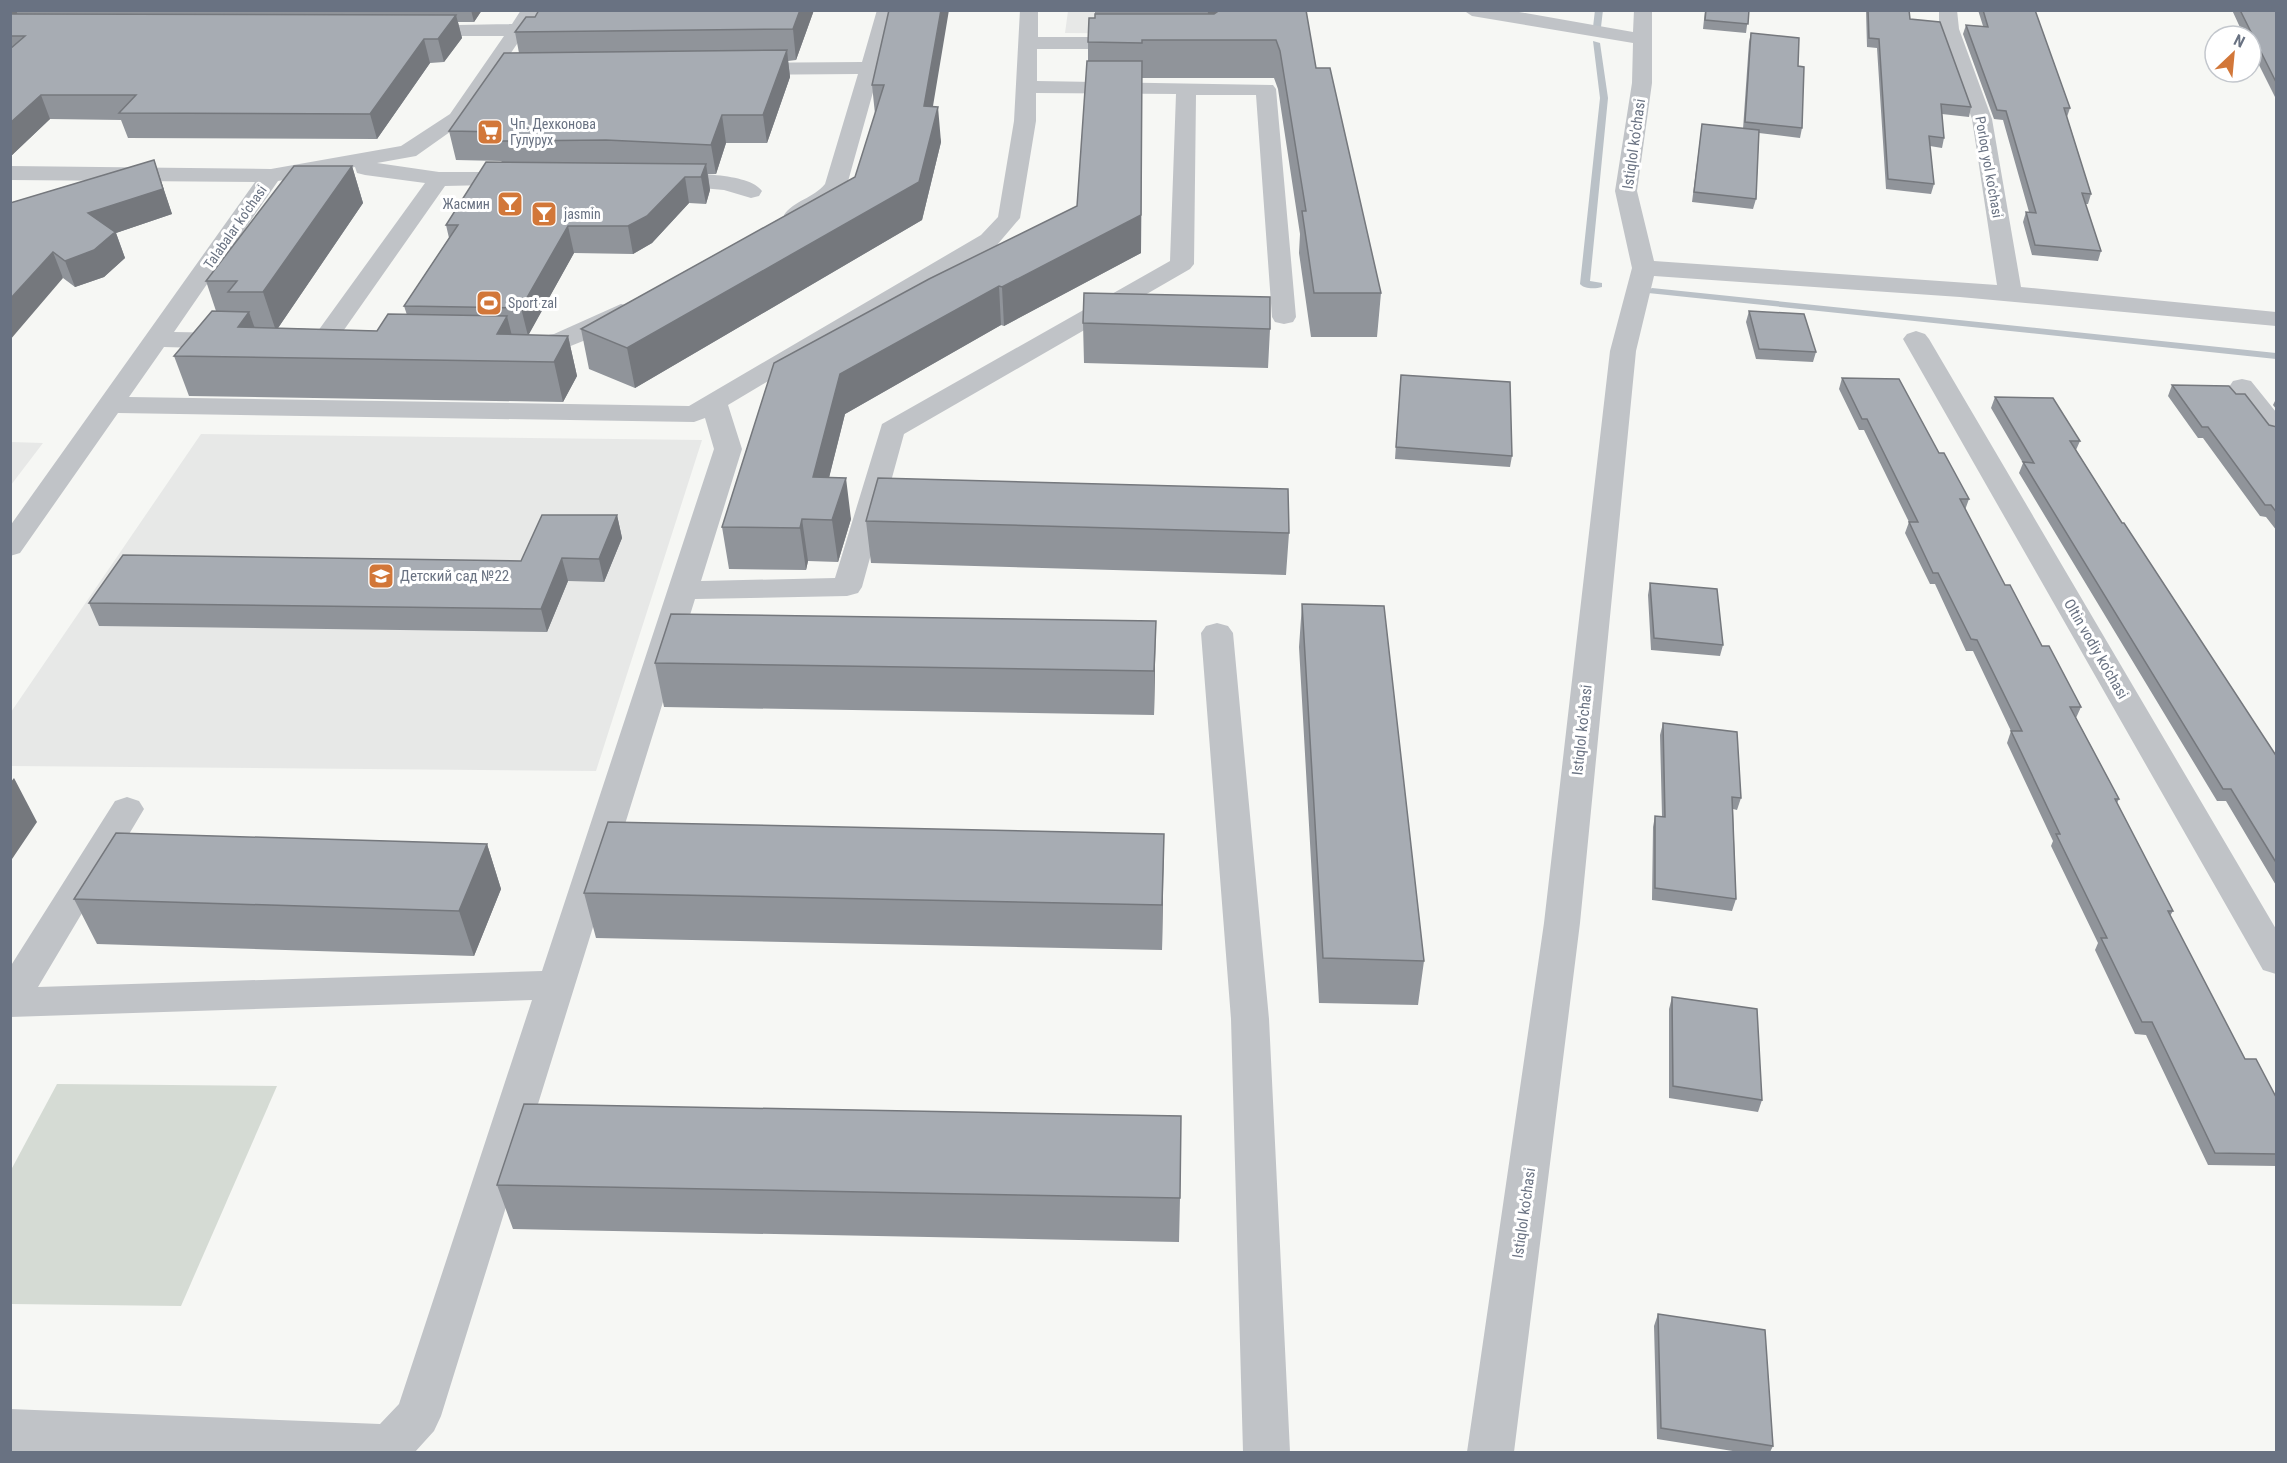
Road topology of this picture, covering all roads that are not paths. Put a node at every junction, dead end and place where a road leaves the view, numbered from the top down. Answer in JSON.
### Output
{"nodes":[{"id":1,"x":531,"y":10,"type":"edge"},
{"id":2,"x":887,"y":10,"type":"edge"},
{"id":3,"x":1029,"y":10,"type":"edge"},
{"id":4,"x":1472,"y":10,"type":"edge"},
{"id":5,"x":1948,"y":10,"type":"edge"},
{"id":6,"x":1642,"y":25,"type":"edge"},
{"id":7,"x":399,"y":30,"type":"edge"},
{"id":8,"x":518,"y":30,"type":"junction"},
{"id":9,"x":1028,"y":43,"type":"junction"},
{"id":10,"x":1202,"y":43,"type":"edge"},
{"id":11,"x":870,"y":68,"type":"junction"},
{"id":12,"x":728,"y":70,"type":"edge"},
{"id":13,"x":491,"y":72,"type":"junction"},
{"id":14,"x":514,"y":72,"type":"edge"},
{"id":15,"x":1026,"y":87,"type":"junction"},
{"id":16,"x":1186,"y":88,"type":"junction"},
{"id":17,"x":343,"y":164,"type":"junction"},
{"id":18,"x":10,"y":173,"type":"edge"},
{"id":19,"x":271,"y":176,"type":"junction"},
{"id":20,"x":439,"y":179,"type":"junction"},
{"id":21,"x":542,"y":179,"type":"edge"},
{"id":22,"x":646,"y":179,"type":"edge"},
{"id":23,"x":751,"y":191,"type":"dead end"},
{"id":24,"x":773,"y":227,"type":"edge"},
{"id":25,"x":1644,"y":268,"type":"junction"},
{"id":26,"x":2010,"y":292,"type":"junction"},
{"id":27,"x":639,"y":302,"type":"edge"},
{"id":28,"x":1284,"y":317,"type":"dead end"},
{"id":29,"x":2277,"y":319,"type":"edge"},
{"id":30,"x":156,"y":339,"type":"junction"},
{"id":31,"x":1916,"y":339,"type":"dead end"},
{"id":32,"x":252,"y":341,"type":"edge"},
{"id":33,"x":323,"y":342,"type":"edge"},
{"id":34,"x":500,"y":345,"type":"edge"},
{"id":35,"x":2242,"y":387,"type":"dead end"},
{"id":36,"x":714,"y":402,"type":"junction"},
{"id":37,"x":110,"y":405,"type":"junction"},
{"id":38,"x":2277,"y":429,"type":"edge"},
{"id":39,"x":10,"y":547,"type":"edge"},
{"id":40,"x":683,"y":590,"type":"junction"},
{"id":41,"x":1217,"y":633,"type":"dead end"},
{"id":42,"x":127,"y":809,"type":"dead end"},
{"id":43,"x":2277,"y":960,"type":"edge"},
{"id":44,"x":557,"y":985,"type":"junction"},
{"id":45,"x":10,"y":1001,"type":"edge"},
{"id":46,"x":10,"y":1431,"type":"edge"},
{"id":47,"x":387,"y":1449,"type":"edge"},
{"id":48,"x":1268,"y":1452,"type":"edge"},
{"id":49,"x":1491,"y":1452,"type":"edge"}],
"edges":[{"from":1,"to":8,"type":"street","name":"Talabalar ko'chasi"},
{"from":2,"to":11,"type":"street"},
{"from":3,"to":9,"type":"street"},
{"from":4,"to":6,"type":"street"},
{"from":5,"to":26,"type":"street","name":"Porloq yol ko'chasi"},
{"from":6,"to":25,"type":"street","name":"Istiqlol ko'chasi"},
{"from":7,"to":8,"type":"street"},
{"from":8,"to":13,"type":"street","name":"Talabalar ko'chasi"},
{"from":9,"to":10,"type":"street"},
{"from":9,"to":15,"type":"street"},
{"from":11,"to":12,"type":"street"},
{"from":11,"to":24,"type":"street"},
{"from":13,"to":14,"type":"street"},
{"from":13,"to":17,"type":"street","name":"Talabalar ko'chasi"},
{"from":15,"to":16,"type":"street"},
{"from":15,"to":36,"type":"street"},
{"from":16,"to":28,"type":"street"},
{"from":16,"to":40,"type":"street"},
{"from":17,"to":19,"type":"street","name":"Talabalar ko'chasi"},
{"from":17,"to":20,"type":"street"},
{"from":18,"to":19,"type":"street"},
{"from":19,"to":30,"type":"street","name":"Talabalar ko'chasi"},
{"from":20,"to":21,"type":"street"},
{"from":20,"to":33,"type":"street"},
{"from":22,"to":23,"type":"street"},
{"from":25,"to":26,"type":"street"},
{"from":25,"to":49,"type":"street","name":"Istiqlol ko'chasi"},
{"from":26,"to":29,"type":"street"},
{"from":27,"to":34,"type":"street"},
{"from":30,"to":32,"type":"street"},
{"from":30,"to":37,"type":"street","name":"Talabalar ko'chasi"},
{"from":31,"to":43,"type":"street","name":"Oltin vodiy ko'chasi"},
{"from":35,"to":38,"type":"street"},
{"from":36,"to":37,"type":"street"},
{"from":36,"to":40,"type":"street"},
{"from":37,"to":39,"type":"street","name":"Talabalar ko'chasi"},
{"from":40,"to":44,"type":"street"},
{"from":41,"to":48,"type":"street"},
{"from":42,"to":45,"type":"street"},
{"from":44,"to":45,"type":"street"},
{"from":44,"to":47,"type":"street"},
{"from":46,"to":47,"type":"street"}]}
